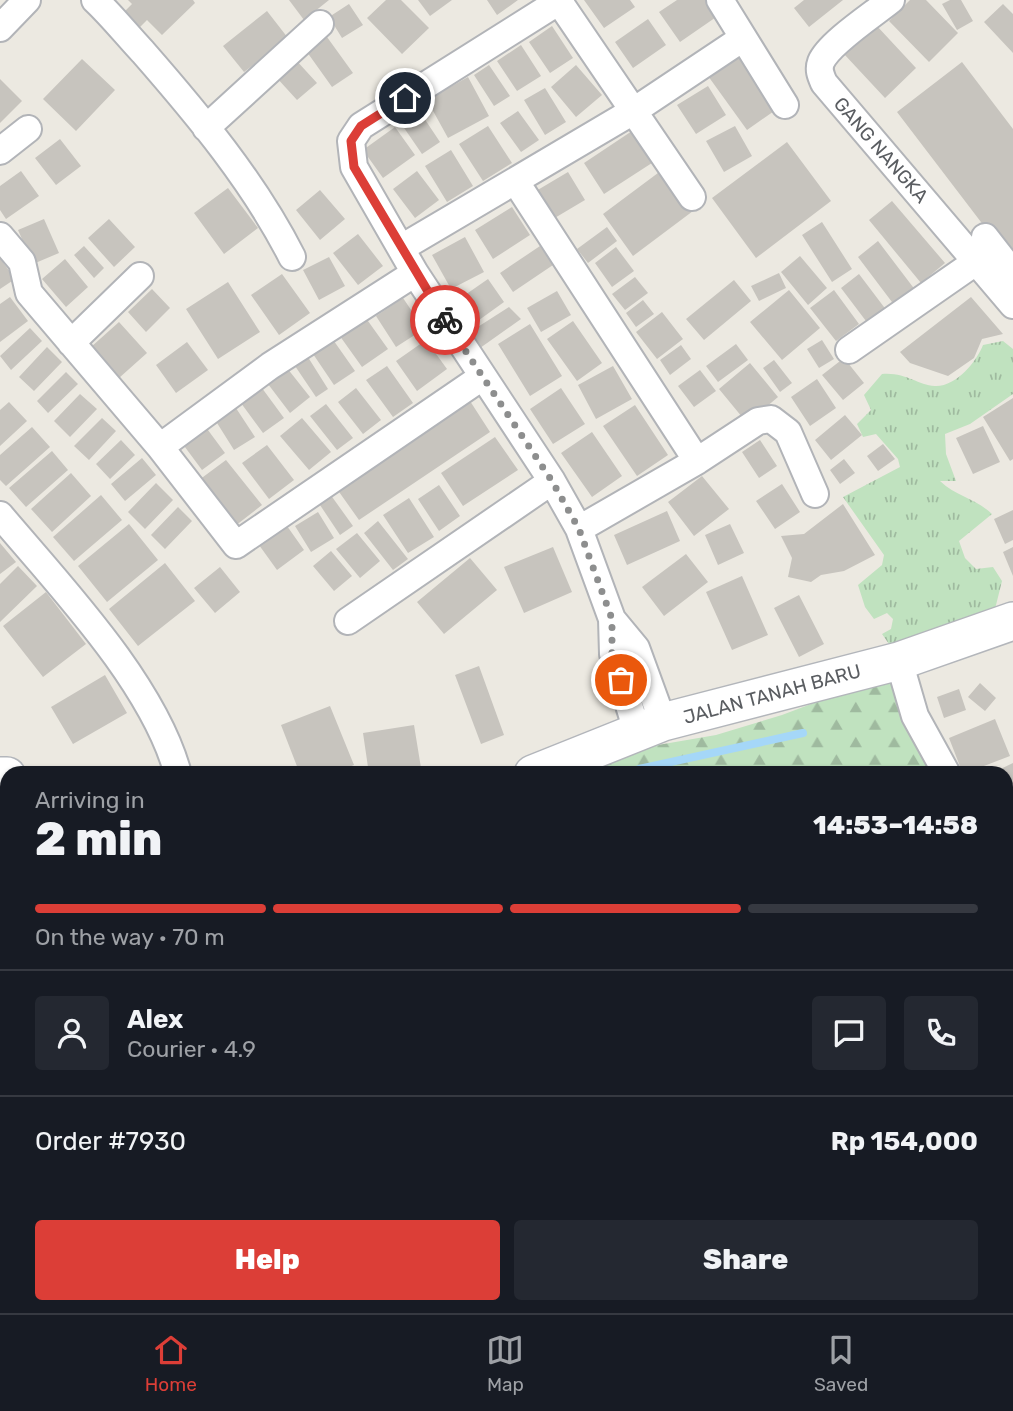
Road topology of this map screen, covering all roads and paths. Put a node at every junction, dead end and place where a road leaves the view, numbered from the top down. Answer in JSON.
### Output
{"nodes":[{"id":1,"x":27,"y":0,"type":"edge"},
{"id":2,"x":720,"y":0,"type":"edge"},
{"id":3,"x":891,"y":0,"type":"edge"},
{"id":4,"x":98,"y":1,"type":"edge"},
{"id":5,"x":559,"y":1,"type":"edge"},
{"id":6,"x":320,"y":24,"type":"dead end"},
{"id":7,"x":0,"y":29,"type":"edge"},
{"id":8,"x":743,"y":38,"type":"junction"},
{"id":9,"x":785,"y":105,"type":"dead end"},
{"id":10,"x":635,"y":110,"type":"junction"},
{"id":11,"x":206,"y":128,"type":"junction"},
{"id":12,"x":28,"y":129,"type":"dead end"},
{"id":13,"x":0,"y":151,"type":"edge"},
{"id":14,"x":516,"y":182,"type":"junction"},
{"id":15,"x":692,"y":197,"type":"dead end"},
{"id":16,"x":0,"y":236,"type":"edge"},
{"id":17,"x":403,"y":247,"type":"junction"},
{"id":18,"x":981,"y":249,"type":"junction"},
{"id":19,"x":292,"y":257,"type":"dead end"},
{"id":20,"x":415,"y":273,"type":"junction"},
{"id":21,"x":1013,"y":274,"type":"edge"},
{"id":22,"x":140,"y":276,"type":"dead end"},
{"id":23,"x":1013,"y":305,"type":"edge"},
{"id":24,"x":71,"y":343,"type":"junction"},
{"id":25,"x":849,"y":351,"type":"dead end"},
{"id":26,"x":482,"y":377,"type":"junction"},
{"id":27,"x":160,"y":447,"type":"junction"},
{"id":28,"x":697,"y":461,"type":"junction"},
{"id":29,"x":552,"y":481,"type":"junction"},
{"id":30,"x":815,"y":494,"type":"dead end"},
{"id":31,"x":0,"y":515,"type":"edge"},
{"id":32,"x":579,"y":529,"type":"junction"},
{"id":33,"x":348,"y":621,"type":"dead end"},
{"id":34,"x":1013,"y":621,"type":"edge"},
{"id":35,"x":900,"y":665,"type":"junction"},
{"id":36,"x":650,"y":727,"type":"junction"},
{"id":37,"x":176,"y":766,"type":"edge"},
{"id":38,"x":553,"y":766,"type":"edge"},
{"id":39,"x":943,"y":766,"type":"edge"}],
"edges":[{"from":1,"to":7,"type":"street"},
{"from":2,"to":8,"type":"street"},
{"from":3,"to":18,"type":"street","name":"GANG NANGKA"},
{"from":4,"to":11,"type":"street"},
{"from":5,"to":10,"type":"street"},
{"from":5,"to":17,"type":"street"},
{"from":6,"to":11,"type":"street"},
{"from":8,"to":9,"type":"street"},
{"from":8,"to":10,"type":"street"},
{"from":10,"to":14,"type":"street"},
{"from":10,"to":15,"type":"street"},
{"from":11,"to":19,"type":"street"},
{"from":12,"to":13,"type":"street"},
{"from":14,"to":17,"type":"street"},
{"from":14,"to":28,"type":"street"},
{"from":16,"to":24,"type":"street"},
{"from":17,"to":20,"type":"street"},
{"from":18,"to":21,"type":"street"},
{"from":18,"to":23,"type":"street","name":"GANG NANGKA"},
{"from":18,"to":25,"type":"street"},
{"from":20,"to":26,"type":"street"},
{"from":20,"to":27,"type":"street"},
{"from":22,"to":24,"type":"street"},
{"from":24,"to":27,"type":"street"},
{"from":26,"to":27,"type":"street"},
{"from":26,"to":29,"type":"street"},
{"from":28,"to":30,"type":"street"},
{"from":28,"to":32,"type":"street"},
{"from":29,"to":32,"type":"street"},
{"from":29,"to":33,"type":"street"},
{"from":31,"to":37,"type":"street"},
{"from":32,"to":36,"type":"street"},
{"from":34,"to":35,"type":"main road","name":"JALAN TANAH BARU"},
{"from":35,"to":36,"type":"main road","name":"JALAN TANAH BARU"},
{"from":35,"to":39,"type":"street"},
{"from":36,"to":38,"type":"main road","name":"JALAN TANAH BARU"}]}
